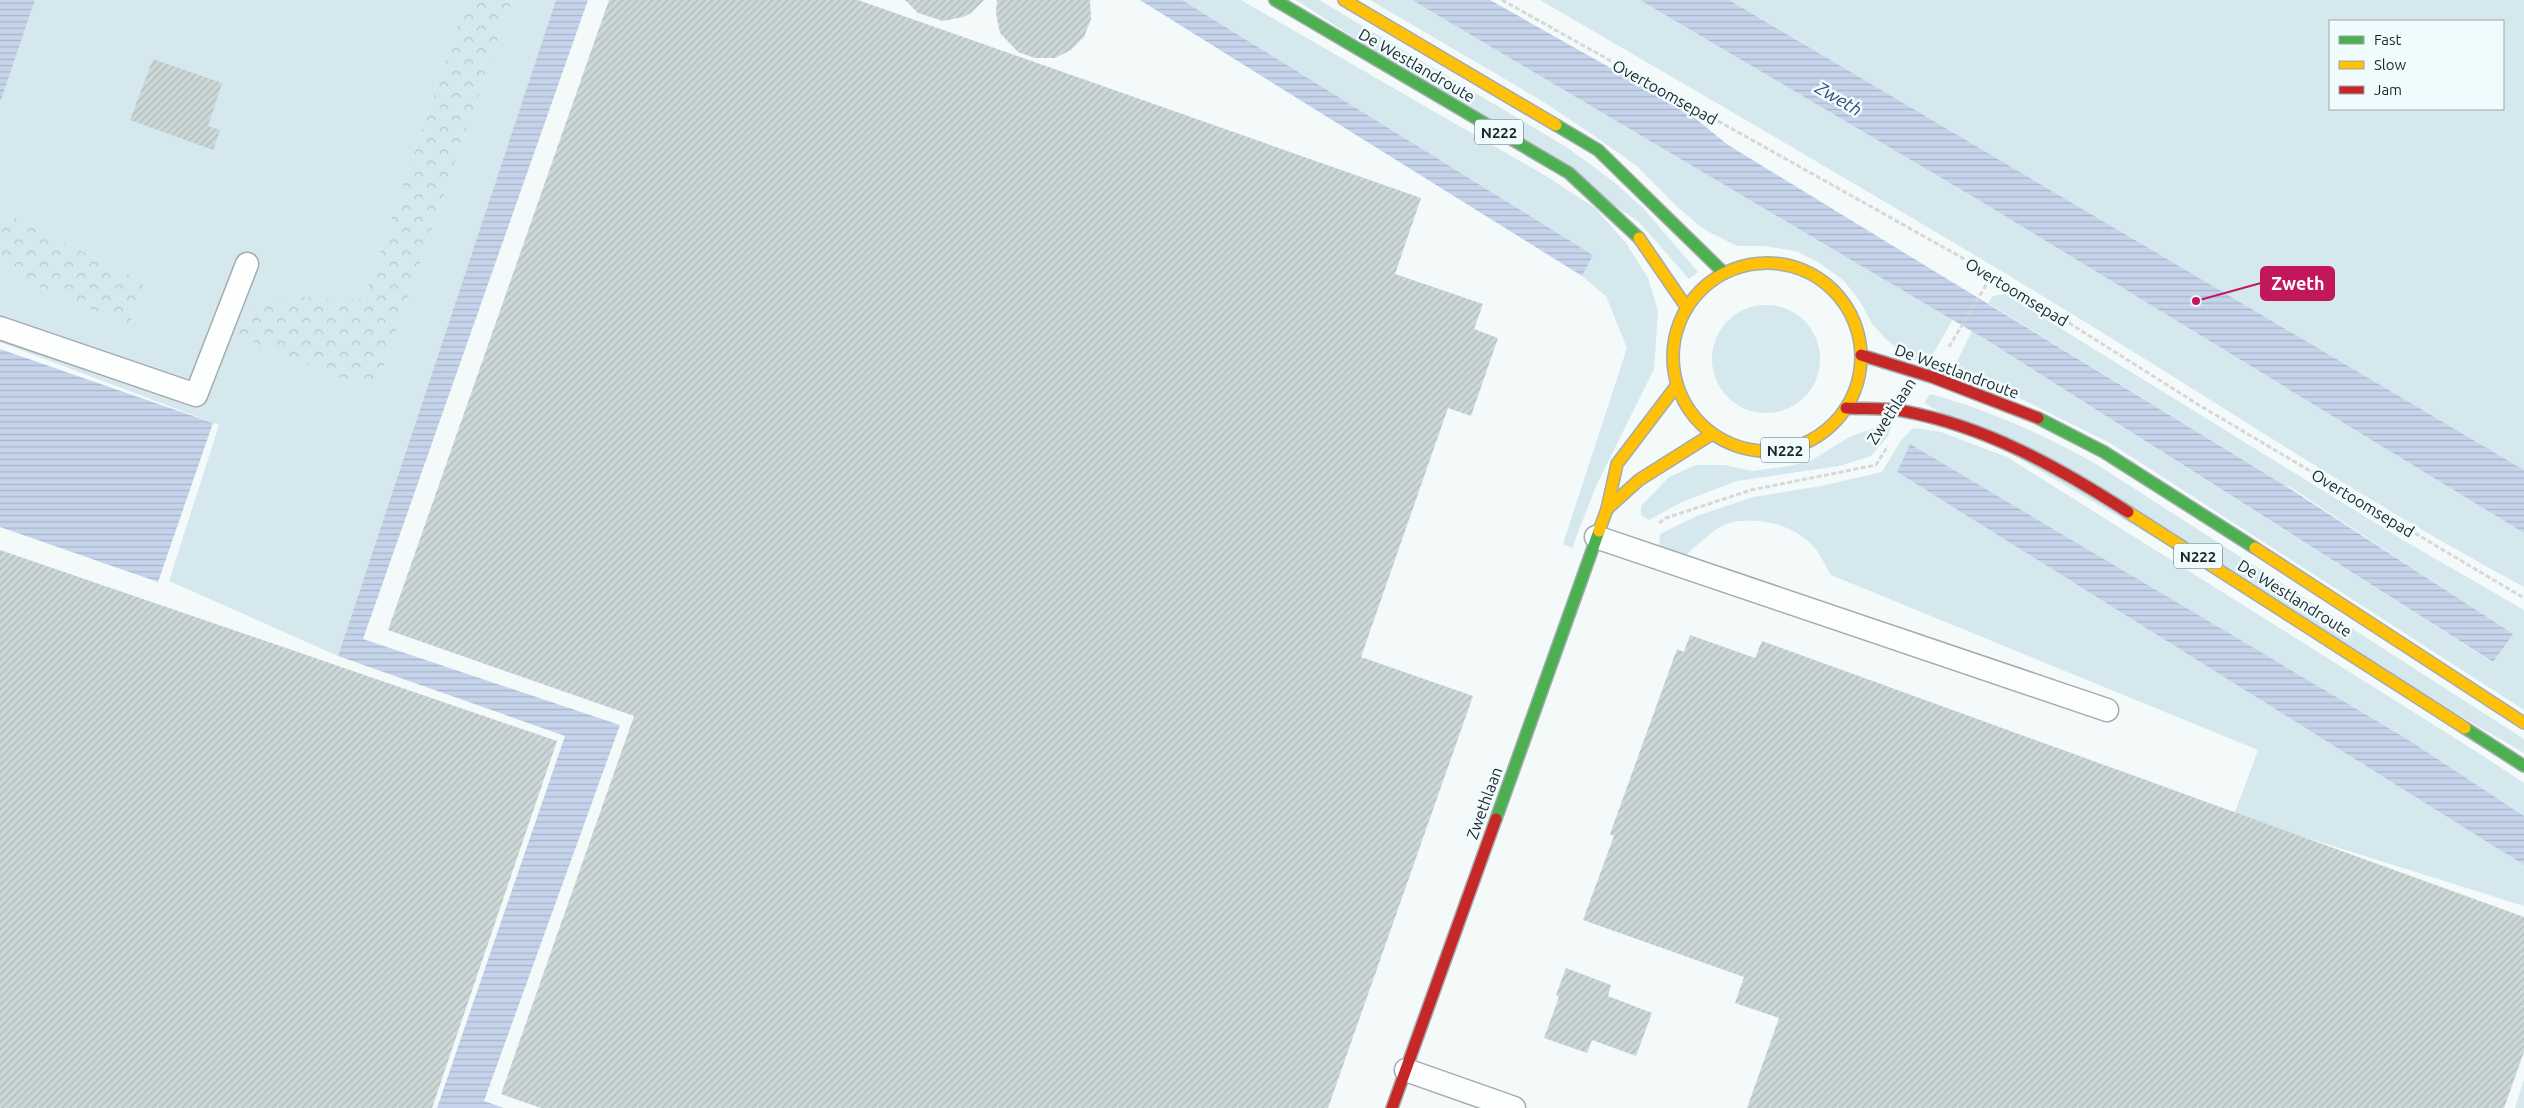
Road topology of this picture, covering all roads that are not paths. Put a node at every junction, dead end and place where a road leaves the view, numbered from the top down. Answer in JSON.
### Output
{"nodes":[{"id":1,"x":1275,"y":0,"type":"edge"},
{"id":2,"x":1344,"y":0,"type":"edge"},
{"id":3,"x":247,"y":264,"type":"dead end"},
{"id":4,"x":1724,"y":273,"type":"junction"},
{"id":5,"x":1687,"y":308,"type":"junction"},
{"id":6,"x":0,"y":328,"type":"edge"},
{"id":7,"x":1861,"y":355,"type":"junction"},
{"id":8,"x":1677,"y":385,"type":"junction"},
{"id":9,"x":1846,"y":408,"type":"junction"},
{"id":10,"x":1712,"y":434,"type":"junction"},
{"id":11,"x":1607,"y":509,"type":"junction"},
{"id":12,"x":1596,"y":537,"type":"junction"},
{"id":13,"x":2107,"y":710,"type":"dead end"},
{"id":14,"x":2524,"y":723,"type":"edge"},
{"id":15,"x":2524,"y":766,"type":"edge"},
{"id":16,"x":1406,"y":1070,"type":"junction"},
{"id":17,"x":1392,"y":1108,"type":"edge"},
{"id":18,"x":1514,"y":1108,"type":"edge"}],
"edges":[{"from":1,"to":5,"type":"main road","name":"De Westlandroute","number":"N222"},
{"from":2,"to":4,"type":"main road","name":"De Westlandroute","number":"N222"},
{"from":3,"to":6,"type":"lane"},
{"from":4,"to":5,"type":"main road","number":"N222"},
{"from":4,"to":7,"type":"main road","number":"N222"},
{"from":5,"to":8,"type":"main road","number":"N222"},
{"from":7,"to":9,"type":"main road","number":"N222"},
{"from":7,"to":14,"type":"main road","name":"De Westlandroute","number":"N222"},
{"from":8,"to":10,"type":"main road","number":"N222"},
{"from":8,"to":11,"type":"main road","name":"Zwethlaan"},
{"from":9,"to":10,"type":"main road","number":"N222"},
{"from":9,"to":15,"type":"main road","name":"De Westlandroute","number":"N222"},
{"from":10,"to":11,"type":"main road","name":"Zwethlaan"},
{"from":11,"to":12,"type":"main road","name":"Zwethlaan"},
{"from":12,"to":13,"type":"lane"},
{"from":12,"to":16,"type":"main road","name":"Zwethlaan"},
{"from":16,"to":17,"type":"main road","name":"Zwethlaan"},
{"from":16,"to":18,"type":"lane"}]}
